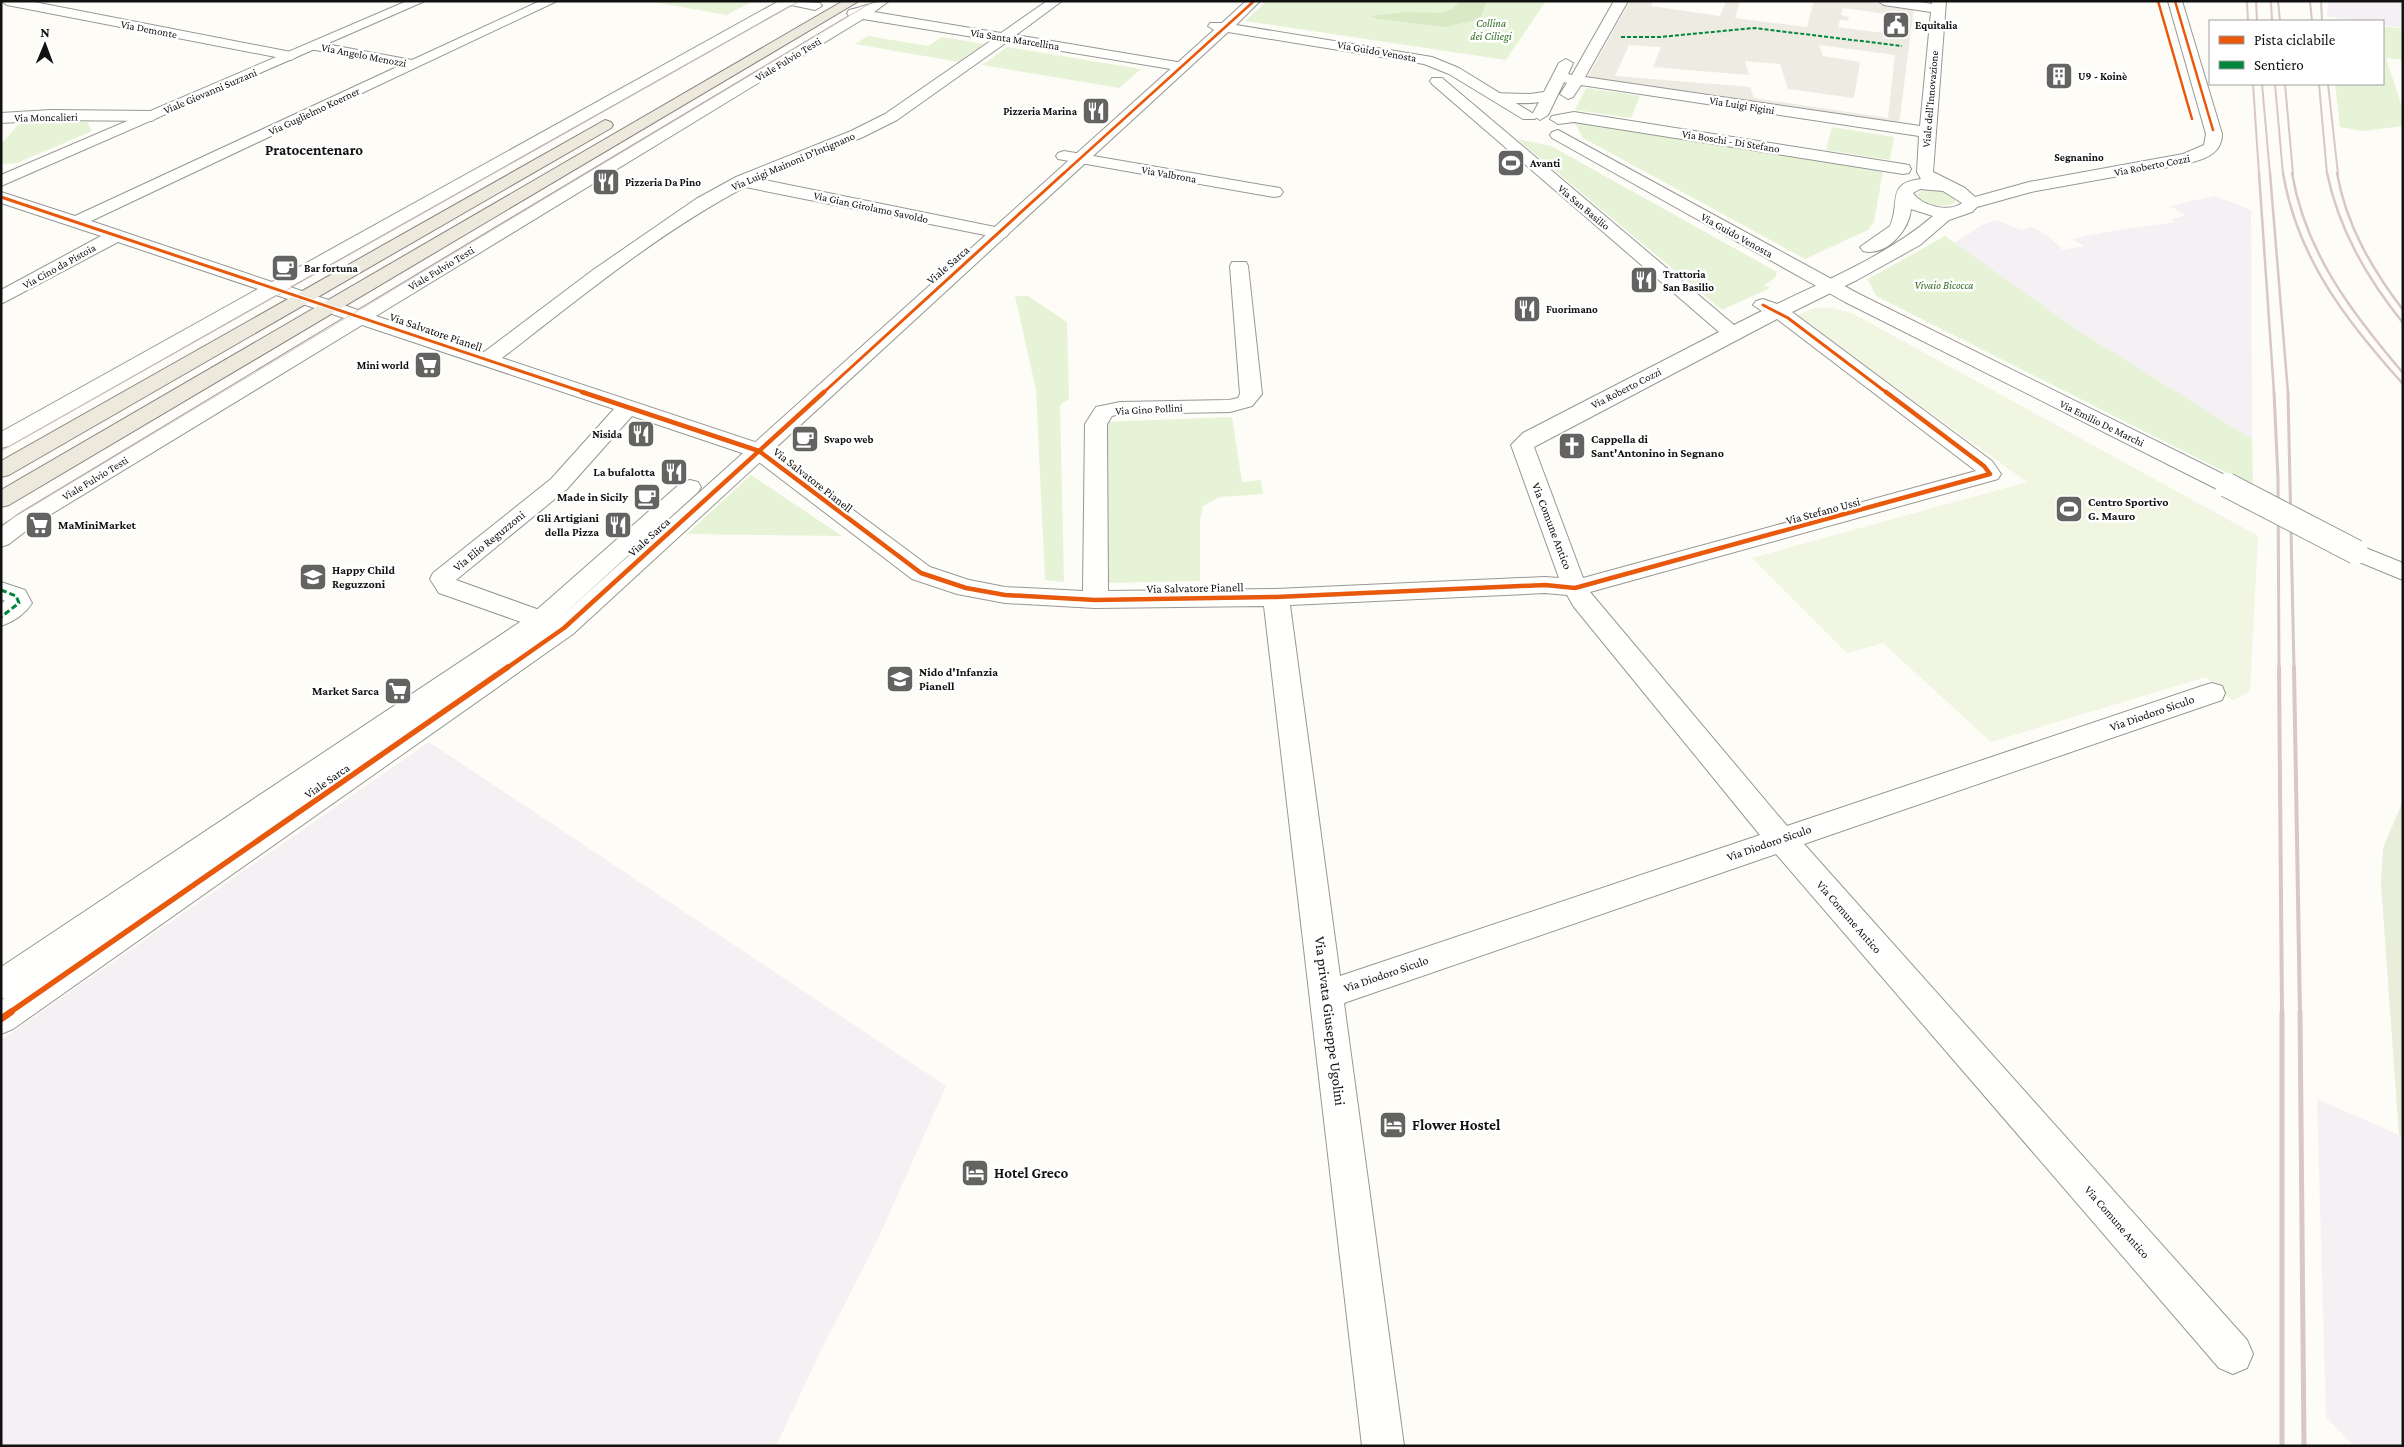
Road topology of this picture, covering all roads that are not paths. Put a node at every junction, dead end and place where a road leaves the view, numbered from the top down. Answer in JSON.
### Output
{"nodes":[{"id":1,"x":7,"y":1,"type":"edge"},
{"id":2,"x":419,"y":1,"type":"edge"},
{"id":3,"x":551,"y":1,"type":"edge"},
{"id":4,"x":789,"y":1,"type":"edge"},
{"id":5,"x":853,"y":1,"type":"edge"},
{"id":6,"x":883,"y":1,"type":"edge"},
{"id":7,"x":1056,"y":1,"type":"edge"},
{"id":8,"x":1238,"y":1,"type":"edge"},
{"id":9,"x":1254,"y":1,"type":"edge"},
{"id":10,"x":1621,"y":1,"type":"edge"},
{"id":11,"x":1884,"y":1,"type":"edge"},
{"id":12,"x":2158,"y":1,"type":"edge"},
{"id":13,"x":2175,"y":1,"type":"edge"},
{"id":14,"x":819,"y":4,"type":"edge"},
{"id":15,"x":1923,"y":4,"type":"edge"},
{"id":16,"x":1939,"y":5,"type":"edge"},
{"id":17,"x":838,"y":10,"type":"junction"},
{"id":18,"x":864,"y":14,"type":"junction"},
{"id":19,"x":1921,"y":21,"type":"dead end"},
{"id":20,"x":1211,"y":25,"type":"junction"},
{"id":21,"x":1226,"y":27,"type":"junction"},
{"id":22,"x":1005,"y":38,"type":"junction"},
{"id":23,"x":752,"y":42,"type":"dead end"},
{"id":24,"x":315,"y":46,"type":"junction"},
{"id":25,"x":1574,"y":51,"type":"dead end"},
{"id":26,"x":291,"y":56,"type":"junction"},
{"id":27,"x":1167,"y":64,"type":"junction"},
{"id":28,"x":414,"y":65,"type":"junction"},
{"id":29,"x":1183,"y":66,"type":"junction"},
{"id":30,"x":1558,"y":77,"type":"junction"},
{"id":31,"x":1437,"y":80,"type":"dead end"},
{"id":32,"x":1577,"y":80,"type":"junction"},
{"id":33,"x":1497,"y":96,"type":"junction"},
{"id":34,"x":1549,"y":96,"type":"junction"},
{"id":35,"x":152,"y":116,"type":"junction"},
{"id":36,"x":91,"y":117,"type":"junction"},
{"id":37,"x":1,"y":118,"type":"edge"},
{"id":38,"x":616,"y":119,"type":"dead end"},
{"id":39,"x":1544,"y":124,"type":"junction"},
{"id":40,"x":119,"y":130,"type":"junction"},
{"id":41,"x":1926,"y":132,"type":"junction"},
{"id":42,"x":1906,"y":142,"type":"junction"},
{"id":43,"x":1064,"y":156,"type":"junction"},
{"id":44,"x":1082,"y":159,"type":"junction"},
{"id":45,"x":1,"y":181,"type":"edge"},
{"id":46,"x":742,"y":181,"type":"junction"},
{"id":47,"x":1949,"y":187,"type":"junction"},
{"id":48,"x":1908,"y":190,"type":"junction"},
{"id":49,"x":1274,"y":192,"type":"dead end"},
{"id":50,"x":1,"y":197,"type":"edge"},
{"id":51,"x":1971,"y":203,"type":"junction"},
{"id":52,"x":1950,"y":212,"type":"junction"},
{"id":53,"x":76,"y":222,"type":"junction"},
{"id":54,"x":1900,"y":228,"type":"junction"},
{"id":55,"x":990,"y":231,"type":"junction"},
{"id":56,"x":117,"y":235,"type":"junction"},
{"id":57,"x":1923,"y":235,"type":"junction"},
{"id":58,"x":1239,"y":266,"type":"dead end"},
{"id":59,"x":1811,"y":276,"type":"junction"},
{"id":60,"x":1830,"y":286,"type":"junction"},
{"id":61,"x":276,"y":288,"type":"junction"},
{"id":62,"x":302,"y":297,"type":"junction"},
{"id":63,"x":1,"y":298,"type":"edge"},
{"id":64,"x":331,"y":307,"type":"junction"},
{"id":65,"x":1770,"y":308,"type":"junction"},
{"id":66,"x":361,"y":317,"type":"junction"},
{"id":67,"x":1732,"y":333,"type":"junction"},
{"id":68,"x":488,"y":359,"type":"junction"},
{"id":69,"x":628,"y":406,"type":"junction"},
{"id":70,"x":1,"y":441,"type":"edge"},
{"id":71,"x":1522,"y":445,"type":"joint"},
{"id":72,"x":749,"y":447,"type":"junction"},
{"id":73,"x":1,"y":470,"type":"edge"},
{"id":74,"x":1,"y":500,"type":"edge"},
{"id":75,"x":1,"y":539,"type":"edge"},
{"id":76,"x":2365,"y":556,"type":"junction"},
{"id":77,"x":2403,"y":572,"type":"edge"},
{"id":78,"x":2403,"y":578,"type":"edge"},
{"id":79,"x":1575,"y":588,"type":"junction"},
{"id":80,"x":1,"y":590,"type":"edge"},
{"id":81,"x":1276,"y":597,"type":"junction"},
{"id":82,"x":1095,"y":600,"type":"junction"},
{"id":83,"x":1,"y":617,"type":"edge"},
{"id":84,"x":552,"y":624,"type":"junction"},
{"id":85,"x":2212,"y":692,"type":"dead end"},
{"id":86,"x":1780,"y":839,"type":"junction"},
{"id":87,"x":1,"y":985,"type":"edge"},
{"id":88,"x":1326,"y":995,"type":"junction"},
{"id":89,"x":1,"y":1019,"type":"edge"},
{"id":90,"x":2233,"y":1354,"type":"dead end"},
{"id":91,"x":1383,"y":1446,"type":"edge"}],
"edges":[{"from":1,"to":26,"type":"street","name":"Via Demonte"},
{"from":2,"to":24,"type":"street","name":"Viale Giovanni Suzzani"},
{"from":3,"to":28,"type":"street","name":"Via Guglielmo Koerner"},
{"from":4,"to":14,"type":"street"},
{"from":4,"to":61,"type":"street"},
{"from":5,"to":17,"type":"main road","name":"Viale Fulvio Testi"},
{"from":6,"to":18,"type":"street","name":"Viale Fulvio Testi"},
{"from":7,"to":22,"type":"street","name":"Via Luigi Mainoni D'Intignano"},
{"from":8,"to":20,"type":"street","name":"Viale Sarca"},
{"from":9,"to":21,"type":"street","name":"Viale Sarca"},
{"from":10,"to":32,"type":"street"},
{"from":11,"to":15,"type":"street"},
{"from":12,"to":47,"type":"street","name":"Via Roberto Cozzi"},
{"from":13,"to":51,"type":"street","name":"Via Roberto Cozzi"},
{"from":14,"to":17,"type":"main road"},
{"from":14,"to":23,"type":"main road"},
{"from":15,"to":16,"type":"street"},
{"from":15,"to":19,"type":"street"},
{"from":16,"to":41,"type":"street","name":"Viale dell'Innovazione"},
{"from":17,"to":18,"type":"street","name":"Via Santa Marcellina"},
{"from":17,"to":64,"type":"main road","name":"Viale Fulvio Testi"},
{"from":18,"to":22,"type":"street","name":"Via Santa Marcellina"},
{"from":18,"to":66,"type":"street","name":"Viale Fulvio Testi"},
{"from":20,"to":21,"type":"street","name":"Via Guido Venosta"},
{"from":20,"to":27,"type":"street","name":"Viale Sarca"},
{"from":21,"to":29,"type":"street","name":"Viale Sarca"},
{"from":21,"to":33,"type":"street","name":"Via Guido Venosta"},
{"from":22,"to":27,"type":"street","name":"Via Santa Marcellina"},
{"from":22,"to":46,"type":"street","name":"Via Luigi Mainoni D'Intignano"},
{"from":24,"to":26,"type":"street","name":"Viale Giovanni Suzzani"},
{"from":24,"to":28,"type":"street","name":"Via Angelo Menozzi"},
{"from":25,"to":30,"type":"street"},
{"from":26,"to":35,"type":"street","name":"Viale Giovanni Suzzani"},
{"from":27,"to":29,"type":"street"},
{"from":27,"to":43,"type":"street","name":"Viale Sarca"},
{"from":28,"to":53,"type":"street","name":"Via Guglielmo Koerner"},
{"from":29,"to":44,"type":"street","name":"Viale Sarca"},
{"from":30,"to":32,"type":"street","name":"Via Luigi Figini"},
{"from":30,"to":34,"type":"street"},
{"from":31,"to":67,"type":"street","name":"Via San Basilio"},
{"from":32,"to":39,"type":"street"},
{"from":32,"to":42,"type":"street","name":"Via Luigi Figini"},
{"from":33,"to":34,"type":"street"},
{"from":33,"to":39,"type":"street","name":"Via Guido Venosta"},
{"from":34,"to":39,"type":"street"},
{"from":35,"to":36,"type":"street","name":"Via Moncalieri"},
{"from":35,"to":40,"type":"street","name":"Viale Giovanni Suzzani"},
{"from":36,"to":37,"type":"street","name":"Via Moncalieri"},
{"from":36,"to":40,"type":"street","name":"Via Moncalieri"},
{"from":38,"to":62,"type":"main road"},
{"from":39,"to":42,"type":"street","name":"Via Boschi - Di Stefano"},
{"from":39,"to":59,"type":"street","name":"Via Guido Venosta"},
{"from":40,"to":45,"type":"street","name":"Viale Giovanni Suzzani"},
{"from":41,"to":42,"type":"street","name":"Via Luigi Figini"},
{"from":41,"to":47,"type":"street","name":"Viale dell'Innovazione"},
{"from":42,"to":48,"type":"street"},
{"from":43,"to":44,"type":"street","name":"Via Valbrona"},
{"from":43,"to":55,"type":"street","name":"Viale Sarca"},
{"from":44,"to":49,"type":"street","name":"Via Valbrona"},
{"from":44,"to":55,"type":"street","name":"Viale Sarca"},
{"from":46,"to":55,"type":"street","name":"Via Gian Girolamo Savoldo"},
{"from":46,"to":68,"type":"street","name":"Via Luigi Mainoni D'Intignano"},
{"from":47,"to":48,"type":"street","name":"Via Roberto Cozzi"},
{"from":47,"to":51,"type":"street"},
{"from":48,"to":52,"type":"street"},
{"from":48,"to":54,"type":"street"},
{"from":50,"to":53,"type":"street","name":"Via Salvatore Pianell"},
{"from":51,"to":52,"type":"street","name":"Via Roberto Cozzi"},
{"from":52,"to":57,"type":"street","name":"Via Roberto Cozzi"},
{"from":53,"to":56,"type":"street","name":"Via Salvatore Pianell"},
{"from":54,"to":57,"type":"street"},
{"from":54,"to":59,"type":"street","name":"Via Roberto Cozzi"},
{"from":55,"to":72,"type":"street","name":"Viale Sarca"},
{"from":56,"to":61,"type":"street","name":"Via Salvatore Pianell"},
{"from":56,"to":63,"type":"street","name":"Via Cino da Pistoia"},
{"from":57,"to":60,"type":"street","name":"Via Roberto Cozzi"},
{"from":58,"to":82,"type":"street","name":"Via Gino Pollini"},
{"from":59,"to":60,"type":"street","name":"Via Guido Venosta"},
{"from":59,"to":65,"type":"street","name":"Via Roberto Cozzi"},
{"from":60,"to":65,"type":"street","name":"Via Roberto Cozzi"},
{"from":60,"to":76,"type":"street","name":"Via Emilio De Marchi","bridge":true},
{"from":61,"to":62,"type":"street","name":"Via Salvatore Pianell"},
{"from":61,"to":70,"type":"street"},
{"from":62,"to":64,"type":"street","name":"Via Salvatore Pianell"},
{"from":62,"to":73,"type":"main road"},
{"from":64,"to":66,"type":"street","name":"Via Salvatore Pianell"},
{"from":64,"to":74,"type":"main road","name":"Viale Fulvio Testi"},
{"from":65,"to":67,"type":"street","name":"Via Roberto Cozzi"},
{"from":65,"to":79,"type":"street","name":"Via Stefano Ussi"},
{"from":66,"to":68,"type":"street","name":"Via Salvatore Pianell"},
{"from":66,"to":75,"type":"street","name":"Viale Fulvio Testi"},
{"from":67,"to":71,"type":"street","name":"Via Roberto Cozzi"},
{"from":68,"to":69,"type":"street","name":"Via Salvatore Pianell"},
{"from":69,"to":72,"type":"street","name":"Via Salvatore Pianell"},
{"from":69,"to":84,"type":"street","name":"Via Elio Reguzzoni"},
{"from":71,"to":79,"type":"street","name":"Via Comune Antico"},
{"from":72,"to":82,"type":"street","name":"Via Salvatore Pianell"},
{"from":72,"to":84,"type":"street","name":"Viale Sarca"},
{"from":76,"to":77,"type":"street","name":"Via Emilio De Marchi"},
{"from":76,"to":78,"type":"street","name":"Via Emilio De Marchi"},
{"from":79,"to":81,"type":"street","name":"Via Salvatore Pianell"},
{"from":79,"to":86,"type":"street","name":"Via Comune Antico"},
{"from":80,"to":83,"type":"street"},
{"from":81,"to":82,"type":"street","name":"Via Salvatore Pianell"},
{"from":81,"to":88,"type":"street","name":"Via privata Giuseppe Ugolini"},
{"from":84,"to":87,"type":"street","name":"Viale Sarca"},
{"from":84,"to":89,"type":"street","name":"Viale Sarca"},
{"from":85,"to":86,"type":"street","name":"Via Diodoro Siculo"},
{"from":86,"to":88,"type":"street","name":"Via Diodoro Siculo"},
{"from":86,"to":90,"type":"street","name":"Via Comune Antico"},
{"from":88,"to":91,"type":"street","name":"Via privata Giuseppe Ugolini"}]}
